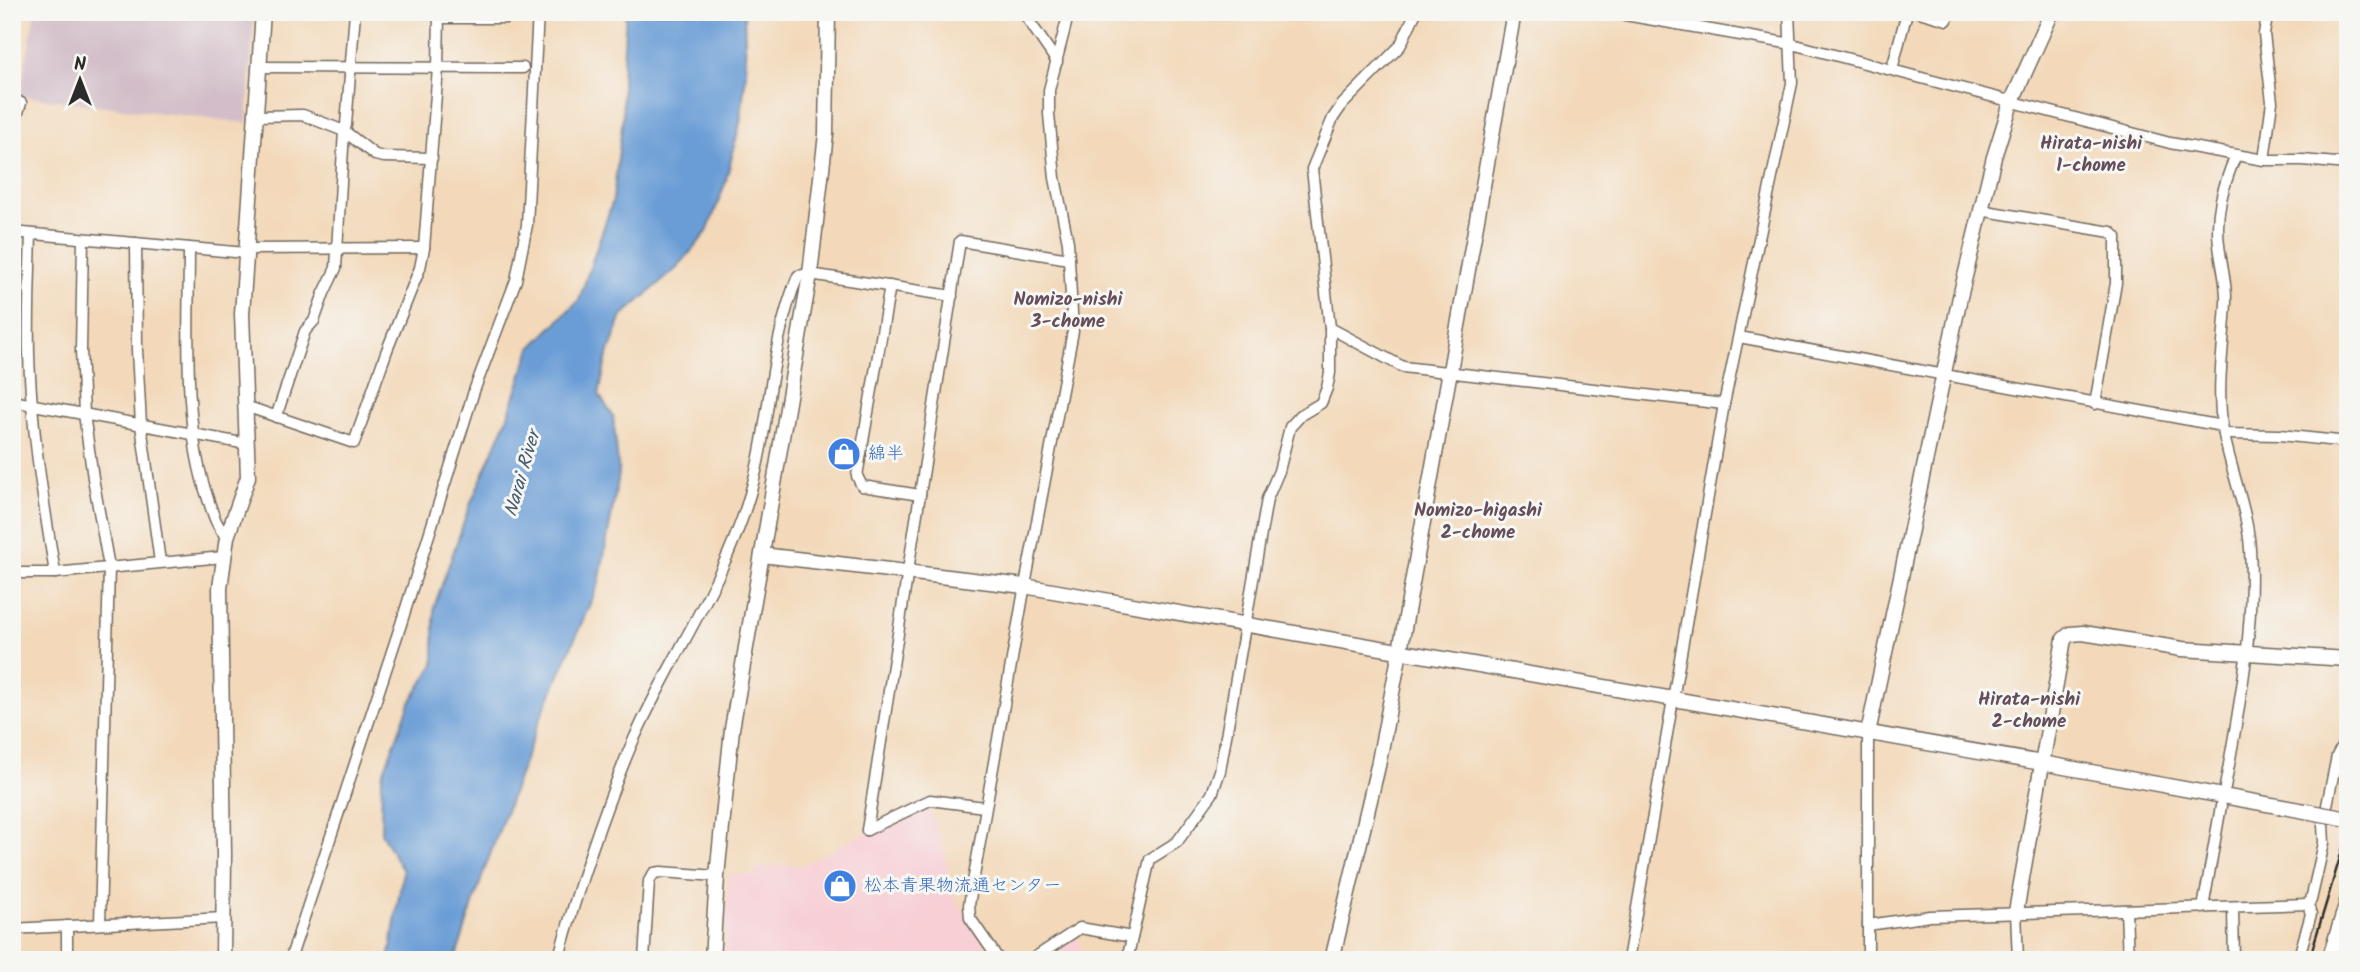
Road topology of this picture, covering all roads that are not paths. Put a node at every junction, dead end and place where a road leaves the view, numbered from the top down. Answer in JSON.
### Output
{"nodes":[{"id":1,"x":263,"y":12,"type":"edge"},
{"id":2,"x":355,"y":12,"type":"edge"},
{"id":3,"x":507,"y":12,"type":"edge"},
{"id":4,"x":538,"y":12,"type":"edge"},
{"id":5,"x":828,"y":12,"type":"edge"},
{"id":6,"x":1023,"y":12,"type":"edge"},
{"id":7,"x":1069,"y":12,"type":"edge"},
{"id":8,"x":1416,"y":12,"type":"edge"},
{"id":9,"x":1514,"y":12,"type":"edge"},
{"id":10,"x":1608,"y":12,"type":"edge"},
{"id":11,"x":1789,"y":12,"type":"edge"},
{"id":12,"x":1907,"y":12,"type":"edge"},
{"id":13,"x":1919,"y":12,"type":"edge"},
{"id":14,"x":1949,"y":12,"type":"edge"},
{"id":15,"x":2052,"y":12,"type":"edge"},
{"id":16,"x":2268,"y":12,"type":"edge"},
{"id":17,"x":439,"y":15,"type":"edge"},
{"id":18,"x":1792,"y":44,"type":"junction"},
{"id":19,"x":1057,"y":62,"type":"junction"},
{"id":20,"x":260,"y":67,"type":"junction"},
{"id":21,"x":351,"y":68,"type":"junction"},
{"id":22,"x":438,"y":68,"type":"junction"},
{"id":23,"x":523,"y":68,"type":"dead end"},
{"id":24,"x":1892,"y":69,"type":"junction"},
{"id":25,"x":12,"y":98,"type":"edge"},
{"id":26,"x":2011,"y":103,"type":"junction"},
{"id":27,"x":256,"y":116,"type":"junction"},
{"id":28,"x":12,"y":131,"type":"edge"},
{"id":29,"x":344,"y":131,"type":"junction"},
{"id":30,"x":2235,"y":157,"type":"junction"},
{"id":31,"x":432,"y":158,"type":"junction"},
{"id":32,"x":2264,"y":160,"type":"junction"},
{"id":33,"x":2348,"y":164,"type":"edge"},
{"id":34,"x":1980,"y":210,"type":"junction"},
{"id":35,"x":12,"y":232,"type":"edge"},
{"id":36,"x":31,"y":234,"type":"junction"},
{"id":37,"x":83,"y":239,"type":"junction"},
{"id":38,"x":136,"y":243,"type":"junction"},
{"id":39,"x":189,"y":248,"type":"junction"},
{"id":40,"x":424,"y":248,"type":"junction"},
{"id":41,"x":336,"y":249,"type":"junction"},
{"id":42,"x":246,"y":251,"type":"junction"},
{"id":43,"x":1069,"y":259,"type":"junction"},
{"id":44,"x":810,"y":274,"type":"junction"},
{"id":45,"x":890,"y":286,"type":"junction"},
{"id":46,"x":952,"y":296,"type":"junction"},
{"id":47,"x":1330,"y":328,"type":"junction"},
{"id":48,"x":1740,"y":337,"type":"junction"},
{"id":49,"x":1450,"y":372,"type":"junction"},
{"id":50,"x":1943,"y":376,"type":"junction"},
{"id":51,"x":12,"y":401,"type":"edge"},
{"id":52,"x":1724,"y":404,"type":"junction"},
{"id":53,"x":2095,"y":404,"type":"junction"},
{"id":54,"x":32,"y":405,"type":"junction"},
{"id":55,"x":245,"y":406,"type":"junction"},
{"id":56,"x":85,"y":414,"type":"junction"},
{"id":57,"x":276,"y":417,"type":"junction"},
{"id":58,"x":141,"y":425,"type":"junction"},
{"id":59,"x":2223,"y":430,"type":"junction"},
{"id":60,"x":192,"y":434,"type":"junction"},
{"id":61,"x":2348,"y":442,"type":"edge"},
{"id":62,"x":247,"y":444,"type":"junction"},
{"id":63,"x":920,"y":495,"type":"junction"},
{"id":64,"x":226,"y":537,"type":"junction"},
{"id":65,"x":762,"y":555,"type":"junction"},
{"id":66,"x":223,"y":557,"type":"junction"},
{"id":67,"x":160,"y":562,"type":"junction"},
{"id":68,"x":109,"y":567,"type":"junction"},
{"id":69,"x":907,"y":572,"type":"junction"},
{"id":70,"x":12,"y":573,"type":"edge"},
{"id":71,"x":55,"y":573,"type":"junction"},
{"id":72,"x":1024,"y":586,"type":"junction"},
{"id":73,"x":1246,"y":626,"type":"junction"},
{"id":74,"x":2248,"y":652,"type":"junction"},
{"id":75,"x":1400,"y":653,"type":"junction"},
{"id":76,"x":2348,"y":659,"type":"edge"},
{"id":77,"x":1673,"y":699,"type":"junction"},
{"id":78,"x":1868,"y":733,"type":"junction"},
{"id":79,"x":2348,"y":735,"type":"edge"},
{"id":80,"x":2042,"y":763,"type":"junction"},
{"id":81,"x":2225,"y":787,"type":"dead end"},
{"id":82,"x":2221,"y":806,"type":"dead end"},
{"id":83,"x":984,"y":807,"type":"junction"},
{"id":84,"x":2348,"y":819,"type":"edge"},
{"id":85,"x":717,"y":876,"type":"junction"},
{"id":86,"x":2308,"y":904,"type":"junction"},
{"id":87,"x":2203,"y":908,"type":"junction"},
{"id":88,"x":2233,"y":908,"type":"junction"},
{"id":89,"x":2346,"y":908,"type":"edge"},
{"id":90,"x":2126,"y":910,"type":"junction"},
{"id":91,"x":2016,"y":912,"type":"junction"},
{"id":92,"x":224,"y":918,"type":"junction"},
{"id":93,"x":100,"y":924,"type":"junction"},
{"id":94,"x":1868,"y":925,"type":"junction"},
{"id":95,"x":67,"y":926,"type":"junction"},
{"id":96,"x":12,"y":929,"type":"edge"},
{"id":97,"x":1132,"y":937,"type":"junction"},
{"id":98,"x":67,"y":960,"type":"edge"},
{"id":99,"x":223,"y":960,"type":"edge"},
{"id":100,"x":290,"y":960,"type":"edge"},
{"id":101,"x":558,"y":960,"type":"edge"},
{"id":102,"x":644,"y":960,"type":"edge"},
{"id":103,"x":712,"y":960,"type":"edge"},
{"id":104,"x":999,"y":960,"type":"edge"},
{"id":105,"x":1031,"y":960,"type":"edge"},
{"id":106,"x":1127,"y":960,"type":"edge"},
{"id":107,"x":1332,"y":960,"type":"edge"},
{"id":108,"x":1628,"y":960,"type":"edge"},
{"id":109,"x":1868,"y":960,"type":"edge"},
{"id":110,"x":2018,"y":960,"type":"edge"},
{"id":111,"x":2128,"y":960,"type":"edge"},
{"id":112,"x":2234,"y":960,"type":"edge"},
{"id":113,"x":2298,"y":960,"type":"edge"},
{"id":114,"x":2329,"y":960,"type":"edge"}],
"edges":[{"from":1,"to":20,"type":"street"},
{"from":2,"to":21,"type":"street"},
{"from":3,"to":17,"type":"street"},
{"from":4,"to":100,"type":"street"},
{"from":5,"to":44,"type":"street"},
{"from":6,"to":19,"type":"street"},
{"from":7,"to":19,"type":"street"},
{"from":8,"to":47,"type":"street"},
{"from":9,"to":49,"type":"street"},
{"from":10,"to":18,"type":"street"},
{"from":11,"to":18,"type":"street"},
{"from":12,"to":24,"type":"street"},
{"from":13,"to":14,"type":"street"},
{"from":15,"to":26,"type":"street"},
{"from":16,"to":32,"type":"street"},
{"from":17,"to":22,"type":"street"},
{"from":18,"to":24,"type":"street"},
{"from":18,"to":48,"type":"street"},
{"from":19,"to":43,"type":"street"},
{"from":20,"to":21,"type":"street"},
{"from":20,"to":27,"type":"street"},
{"from":21,"to":22,"type":"street"},
{"from":21,"to":29,"type":"street"},
{"from":22,"to":23,"type":"street"},
{"from":22,"to":31,"type":"street"},
{"from":24,"to":26,"type":"street"},
{"from":25,"to":28,"type":"street"},
{"from":26,"to":30,"type":"street"},
{"from":26,"to":34,"type":"street"},
{"from":27,"to":29,"type":"street"},
{"from":27,"to":42,"type":"street"},
{"from":29,"to":31,"type":"street"},
{"from":29,"to":41,"type":"street"},
{"from":30,"to":32,"type":"street"},
{"from":30,"to":59,"type":"street"},
{"from":31,"to":40,"type":"street"},
{"from":32,"to":33,"type":"street"},
{"from":34,"to":50,"type":"street"},
{"from":34,"to":53,"type":"street"},
{"from":35,"to":36,"type":"street"},
{"from":36,"to":37,"type":"street"},
{"from":36,"to":54,"type":"street"},
{"from":37,"to":38,"type":"street"},
{"from":37,"to":56,"type":"street"},
{"from":38,"to":39,"type":"street"},
{"from":38,"to":58,"type":"street"},
{"from":39,"to":42,"type":"street"},
{"from":39,"to":60,"type":"street"},
{"from":40,"to":41,"type":"street"},
{"from":40,"to":57,"type":"street"},
{"from":41,"to":42,"type":"street"},
{"from":41,"to":57,"type":"street"},
{"from":42,"to":55,"type":"street"},
{"from":43,"to":46,"type":"street"},
{"from":43,"to":72,"type":"street"},
{"from":44,"to":45,"type":"street"},
{"from":44,"to":65,"type":"street"},
{"from":44,"to":101,"type":"street"},
{"from":45,"to":46,"type":"street"},
{"from":45,"to":63,"type":"street"},
{"from":46,"to":63,"type":"street"},
{"from":47,"to":49,"type":"street"},
{"from":47,"to":73,"type":"street"},
{"from":48,"to":50,"type":"street"},
{"from":48,"to":52,"type":"street"},
{"from":49,"to":52,"type":"street"},
{"from":49,"to":75,"type":"street"},
{"from":50,"to":53,"type":"street"},
{"from":50,"to":78,"type":"street"},
{"from":51,"to":54,"type":"street"},
{"from":52,"to":77,"type":"street"},
{"from":53,"to":59,"type":"street"},
{"from":54,"to":56,"type":"street"},
{"from":54,"to":71,"type":"street"},
{"from":55,"to":57,"type":"street"},
{"from":55,"to":62,"type":"street"},
{"from":56,"to":58,"type":"street"},
{"from":56,"to":68,"type":"street"},
{"from":58,"to":60,"type":"street"},
{"from":58,"to":67,"type":"street"},
{"from":59,"to":61,"type":"street"},
{"from":59,"to":74,"type":"street"},
{"from":60,"to":62,"type":"street"},
{"from":60,"to":64,"type":"street"},
{"from":62,"to":64,"type":"street"},
{"from":63,"to":69,"type":"street"},
{"from":64,"to":66,"type":"street"},
{"from":65,"to":69,"type":"street"},
{"from":65,"to":85,"type":"street"},
{"from":66,"to":67,"type":"street"},
{"from":66,"to":92,"type":"street"},
{"from":67,"to":68,"type":"street"},
{"from":68,"to":71,"type":"street"},
{"from":68,"to":93,"type":"street"},
{"from":69,"to":72,"type":"street"},
{"from":69,"to":83,"type":"street"},
{"from":70,"to":71,"type":"street"},
{"from":72,"to":73,"type":"street"},
{"from":72,"to":83,"type":"street"},
{"from":73,"to":75,"type":"street"},
{"from":73,"to":97,"type":"street"},
{"from":74,"to":76,"type":"street"},
{"from":74,"to":80,"type":"street"},
{"from":74,"to":81,"type":"street"},
{"from":75,"to":77,"type":"street"},
{"from":75,"to":107,"type":"street"},
{"from":77,"to":78,"type":"street"},
{"from":77,"to":108,"type":"street"},
{"from":78,"to":80,"type":"street"},
{"from":78,"to":94,"type":"street"},
{"from":79,"to":86,"type":"street"},
{"from":80,"to":84,"type":"street","bridge":true},
{"from":80,"to":91,"type":"street"},
{"from":82,"to":87,"type":"street"},
{"from":83,"to":104,"type":"street"},
{"from":85,"to":102,"type":"street"},
{"from":85,"to":103,"type":"street"},
{"from":86,"to":88,"type":"street"},
{"from":86,"to":113,"type":"street"},
{"from":87,"to":88,"type":"street"},
{"from":87,"to":90,"type":"street"},
{"from":88,"to":112,"type":"street"},
{"from":89,"to":114,"type":"street"},
{"from":90,"to":91,"type":"street"},
{"from":90,"to":111,"type":"street"},
{"from":91,"to":94,"type":"street"},
{"from":91,"to":110,"type":"street"},
{"from":92,"to":93,"type":"street"},
{"from":92,"to":99,"type":"street"},
{"from":93,"to":95,"type":"street"},
{"from":94,"to":109,"type":"street"},
{"from":95,"to":96,"type":"street"},
{"from":95,"to":98,"type":"street"},
{"from":97,"to":105,"type":"street"},
{"from":97,"to":106,"type":"street"}]}
